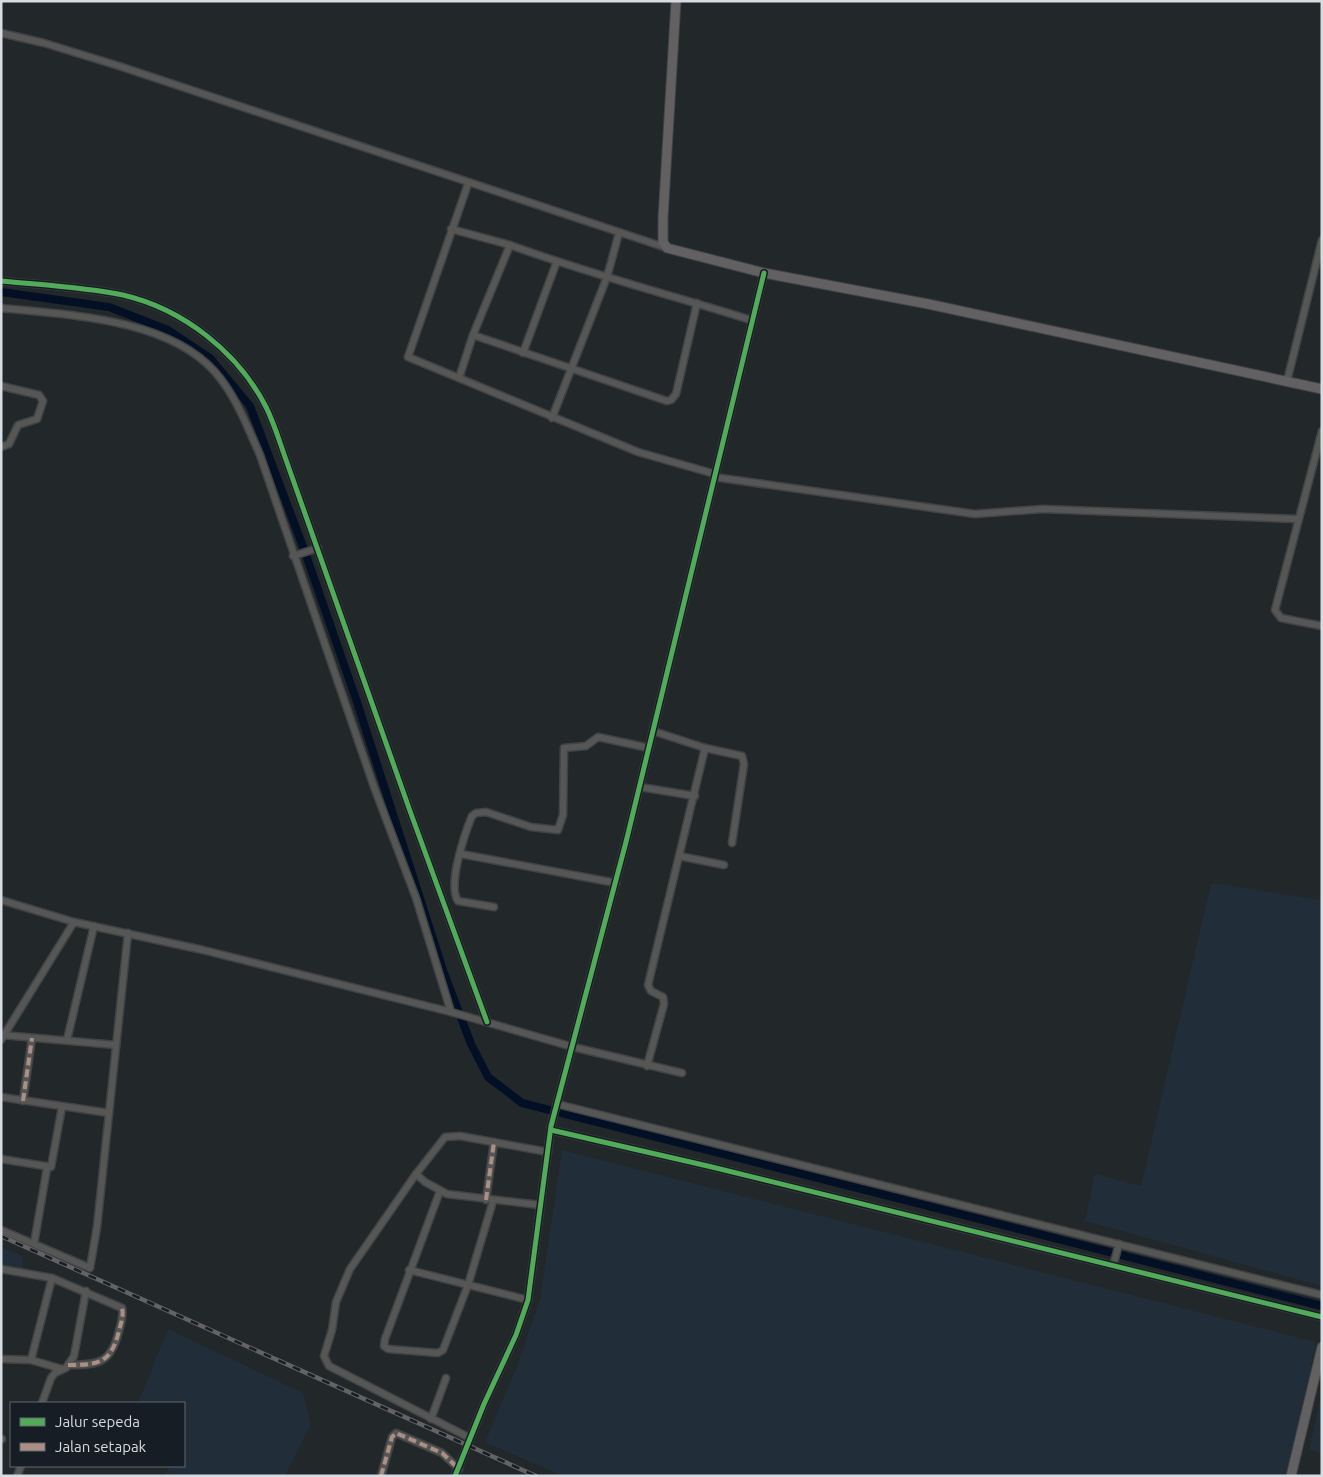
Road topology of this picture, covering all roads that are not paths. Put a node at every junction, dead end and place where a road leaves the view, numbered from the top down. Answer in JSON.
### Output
{"nodes":[{"id":1,"x":676,"y":1,"type":"edge"},
{"id":2,"x":1,"y":32,"type":"edge"},
{"id":3,"x":468,"y":184,"type":"junction"},
{"id":4,"x":451,"y":229,"type":"junction"},
{"id":5,"x":619,"y":233,"type":"junction"},
{"id":6,"x":1322,"y":240,"type":"edge"},
{"id":7,"x":510,"y":245,"type":"junction"},
{"id":8,"x":667,"y":248,"type":"junction"},
{"id":9,"x":558,"y":261,"type":"junction"},
{"id":10,"x":764,"y":273,"type":"junction"},
{"id":11,"x":607,"y":277,"type":"junction"},
{"id":12,"x":1,"y":281,"type":"edge"},
{"id":13,"x":697,"y":303,"type":"junction"},
{"id":14,"x":1,"y":308,"type":"edge"},
{"id":15,"x":752,"y":320,"type":"junction"},
{"id":16,"x":474,"y":335,"type":"junction"},
{"id":17,"x":523,"y":353,"type":"junction"},
{"id":18,"x":571,"y":367,"type":"junction"},
{"id":19,"x":459,"y":378,"type":"junction"},
{"id":20,"x":1287,"y":381,"type":"junction"},
{"id":21,"x":1,"y":386,"type":"edge"},
{"id":22,"x":1322,"y":389,"type":"edge"},
{"id":23,"x":552,"y":418,"type":"junction"},
{"id":24,"x":1322,"y":431,"type":"edge"},
{"id":25,"x":1,"y":447,"type":"edge"},
{"id":26,"x":715,"y":475,"type":"junction"},
{"id":27,"x":1297,"y":519,"type":"junction"},
{"id":28,"x":316,"y":548,"type":"junction"},
{"id":29,"x":295,"y":555,"type":"junction"},
{"id":30,"x":1322,"y":626,"type":"edge"},
{"id":31,"x":653,"y":731,"type":"junction"},
{"id":32,"x":649,"y":748,"type":"junction"},
{"id":33,"x":705,"y":748,"type":"junction"},
{"id":34,"x":640,"y":787,"type":"junction"},
{"id":35,"x":695,"y":796,"type":"junction"},
{"id":36,"x":732,"y":843,"type":"dead end"},
{"id":37,"x":461,"y":854,"type":"junction"},
{"id":38,"x":679,"y":856,"type":"junction"},
{"id":39,"x":724,"y":866,"type":"dead end"},
{"id":40,"x":616,"y":883,"type":"junction"},
{"id":41,"x":1,"y":900,"type":"edge"},
{"id":42,"x":458,"y":901,"type":"junction"},
{"id":43,"x":494,"y":907,"type":"dead end"},
{"id":44,"x":446,"y":909,"type":"junction"},
{"id":45,"x":74,"y":922,"type":"junction"},
{"id":46,"x":94,"y":926,"type":"junction"},
{"id":47,"x":128,"y":934,"type":"junction"},
{"id":48,"x":454,"y":1013,"type":"junction"},
{"id":49,"x":487,"y":1022,"type":"junction"},
{"id":50,"x":2,"y":1037,"type":"edge"},
{"id":51,"x":32,"y":1038,"type":"junction"},
{"id":52,"x":67,"y":1040,"type":"junction"},
{"id":53,"x":116,"y":1045,"type":"junction"},
{"id":54,"x":573,"y":1047,"type":"junction"},
{"id":55,"x":647,"y":1066,"type":"junction"},
{"id":56,"x":682,"y":1073,"type":"dead end"},
{"id":57,"x":1,"y":1097,"type":"edge"},
{"id":58,"x":23,"y":1101,"type":"junction"},
{"id":59,"x":557,"y":1106,"type":"junction"},
{"id":60,"x":62,"y":1107,"type":"junction"},
{"id":61,"x":109,"y":1113,"type":"junction"},
{"id":62,"x":551,"y":1128,"type":"junction"},
{"id":63,"x":494,"y":1142,"type":"junction"},
{"id":64,"x":548,"y":1152,"type":"junction"},
{"id":65,"x":1,"y":1159,"type":"edge"},
{"id":66,"x":47,"y":1168,"type":"junction"},
{"id":67,"x":416,"y":1174,"type":"junction"},
{"id":68,"x":440,"y":1191,"type":"junction"},
{"id":69,"x":489,"y":1200,"type":"junction"},
{"id":70,"x":540,"y":1205,"type":"junction"},
{"id":71,"x":1,"y":1230,"type":"edge"},
{"id":72,"x":34,"y":1244,"type":"junction"},
{"id":73,"x":1118,"y":1245,"type":"junction"},
{"id":74,"x":1113,"y":1265,"type":"junction"},
{"id":75,"x":1,"y":1269,"type":"edge"},
{"id":76,"x":409,"y":1270,"type":"junction"},
{"id":77,"x":52,"y":1278,"type":"junction"},
{"id":78,"x":468,"y":1285,"type":"junction"},
{"id":79,"x":86,"y":1291,"type":"junction"},
{"id":80,"x":1322,"y":1295,"type":"edge"},
{"id":81,"x":528,"y":1300,"type":"junction"},
{"id":82,"x":1322,"y":1317,"type":"edge"},
{"id":83,"x":1322,"y":1347,"type":"edge"},
{"id":84,"x":1,"y":1359,"type":"edge"},
{"id":85,"x":31,"y":1360,"type":"junction"},
{"id":86,"x":65,"y":1367,"type":"junction"},
{"id":87,"x":446,"y":1378,"type":"dead end"},
{"id":88,"x":42,"y":1402,"type":"edge"},
{"id":89,"x":431,"y":1419,"type":"junction"},
{"id":90,"x":470,"y":1438,"type":"junction"},
{"id":91,"x":459,"y":1469,"type":"junction"},
{"id":92,"x":382,"y":1476,"type":"edge"},
{"id":93,"x":455,"y":1476,"type":"edge"},
{"id":94,"x":1291,"y":1476,"type":"edge"}],
"edges":[{"from":1,"to":8,"type":"main road"},
{"from":2,"to":3,"type":"street"},
{"from":3,"to":4,"type":"street"},
{"from":3,"to":5,"type":"street"},
{"from":4,"to":7,"type":"street"},
{"from":4,"to":19,"type":"street"},
{"from":5,"to":8,"type":"street"},
{"from":5,"to":11,"type":"street"},
{"from":6,"to":20,"type":"street"},
{"from":7,"to":9,"type":"street"},
{"from":7,"to":16,"type":"street"},
{"from":8,"to":10,"type":"main road"},
{"from":9,"to":11,"type":"street"},
{"from":9,"to":17,"type":"street"},
{"from":10,"to":15,"type":"street"},
{"from":10,"to":20,"type":"main road"},
{"from":11,"to":13,"type":"street"},
{"from":11,"to":18,"type":"street"},
{"from":12,"to":28,"type":"street"},
{"from":13,"to":15,"type":"street"},
{"from":13,"to":18,"type":"street"},
{"from":14,"to":29,"type":"street"},
{"from":15,"to":26,"type":"street"},
{"from":16,"to":17,"type":"street"},
{"from":16,"to":19,"type":"street"},
{"from":17,"to":18,"type":"street"},
{"from":18,"to":23,"type":"street"},
{"from":19,"to":23,"type":"street"},
{"from":20,"to":22,"type":"main road"},
{"from":21,"to":25,"type":"street"},
{"from":23,"to":26,"type":"street"},
{"from":24,"to":27,"type":"street"},
{"from":26,"to":27,"type":"street"},
{"from":26,"to":31,"type":"street"},
{"from":27,"to":30,"type":"street"},
{"from":28,"to":29,"type":"street"},
{"from":28,"to":44,"type":"street"},
{"from":29,"to":48,"type":"street"},
{"from":31,"to":32,"type":"street"},
{"from":31,"to":33,"type":"street"},
{"from":32,"to":34,"type":"street"},
{"from":32,"to":37,"type":"street"},
{"from":33,"to":35,"type":"street"},
{"from":33,"to":36,"type":"street"},
{"from":34,"to":35,"type":"street"},
{"from":34,"to":40,"type":"street"},
{"from":35,"to":38,"type":"street"},
{"from":37,"to":40,"type":"street"},
{"from":37,"to":42,"type":"street"},
{"from":38,"to":39,"type":"street"},
{"from":38,"to":55,"type":"street"},
{"from":40,"to":54,"type":"street"},
{"from":41,"to":45,"type":"street"},
{"from":42,"to":43,"type":"street"},
{"from":42,"to":44,"type":"street"},
{"from":44,"to":49,"type":"street"},
{"from":45,"to":46,"type":"street"},
{"from":45,"to":50,"type":"street"},
{"from":46,"to":47,"type":"street"},
{"from":46,"to":52,"type":"street"},
{"from":47,"to":48,"type":"street"},
{"from":47,"to":53,"type":"street"},
{"from":48,"to":49,"type":"street"},
{"from":49,"to":54,"type":"street"},
{"from":50,"to":51,"type":"street"},
{"from":51,"to":52,"type":"street"},
{"from":51,"to":58,"type":"street"},
{"from":52,"to":53,"type":"street"},
{"from":53,"to":61,"type":"street"},
{"from":54,"to":55,"type":"street"},
{"from":54,"to":59,"type":"street"},
{"from":55,"to":56,"type":"street"},
{"from":57,"to":58,"type":"street"},
{"from":58,"to":60,"type":"street"},
{"from":59,"to":62,"type":"street"},
{"from":59,"to":73,"type":"street"},
{"from":60,"to":61,"type":"street"},
{"from":60,"to":66,"type":"street"},
{"from":61,"to":72,"type":"street"},
{"from":62,"to":64,"type":"street"},
{"from":62,"to":74,"type":"street"},
{"from":63,"to":64,"type":"street"},
{"from":63,"to":67,"type":"street"},
{"from":63,"to":69,"type":"street"},
{"from":64,"to":70,"type":"street"},
{"from":65,"to":66,"type":"street"},
{"from":66,"to":72,"type":"street"},
{"from":67,"to":68,"type":"street"},
{"from":67,"to":89,"type":"street"},
{"from":68,"to":69,"type":"street"},
{"from":68,"to":76,"type":"street"},
{"from":69,"to":70,"type":"street"},
{"from":69,"to":78,"type":"street"},
{"from":70,"to":81,"type":"street"},
{"from":71,"to":72,"type":"street"},
{"from":73,"to":74,"type":"street"},
{"from":73,"to":80,"type":"street"},
{"from":74,"to":82,"type":"street"},
{"from":75,"to":77,"type":"street"},
{"from":76,"to":78,"type":"street"},
{"from":76,"to":78,"type":"street"},
{"from":77,"to":79,"type":"street"},
{"from":77,"to":85,"type":"street"},
{"from":78,"to":81,"type":"street"},
{"from":79,"to":86,"type":"street"},
{"from":79,"to":86,"type":"street"},
{"from":81,"to":90,"type":"street"},
{"from":83,"to":94,"type":"main road"},
{"from":84,"to":85,"type":"street"},
{"from":85,"to":86,"type":"street"},
{"from":86,"to":88,"type":"street"},
{"from":87,"to":89,"type":"street"},
{"from":89,"to":90,"type":"street"},
{"from":90,"to":91,"type":"street"},
{"from":91,"to":92,"type":"street"},
{"from":91,"to":93,"type":"street"}]}
